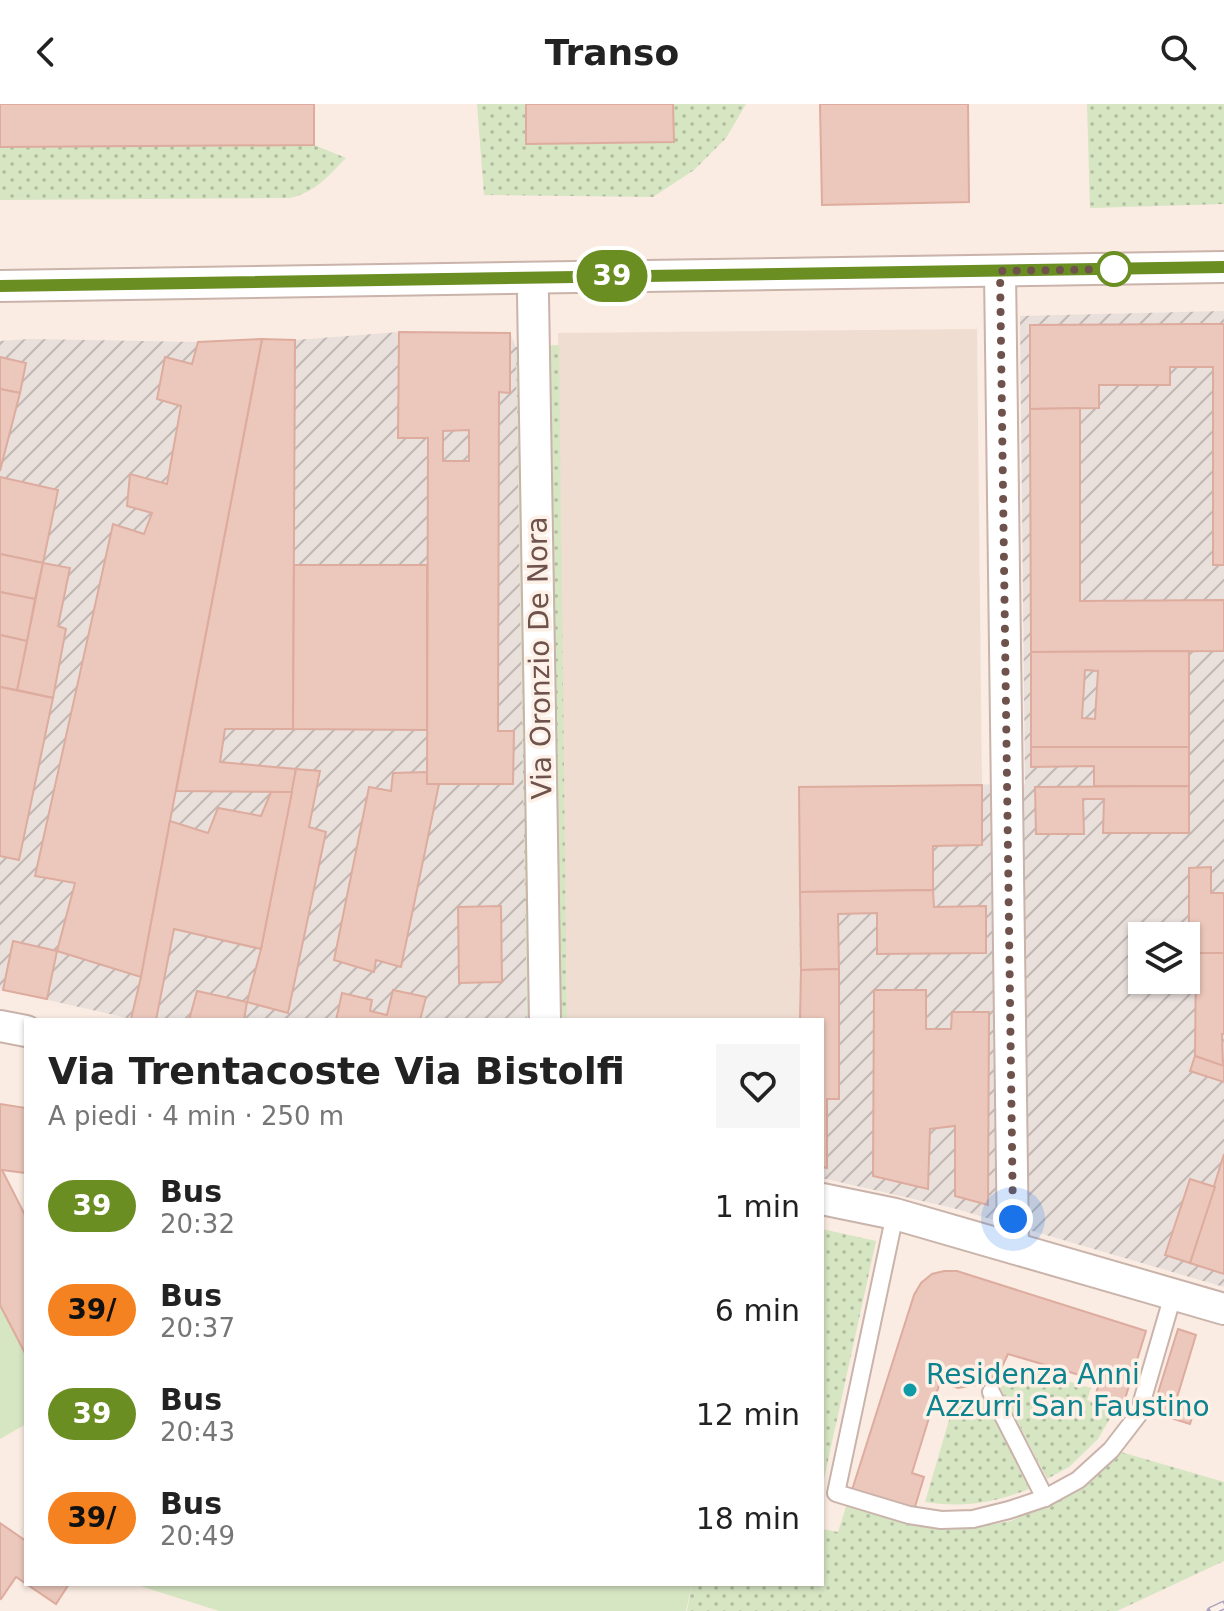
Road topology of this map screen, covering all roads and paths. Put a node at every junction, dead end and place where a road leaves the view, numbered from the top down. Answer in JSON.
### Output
{"nodes":[{"id":1,"x":1224,"y":267,"type":"edge"},
{"id":2,"x":1000,"y":271,"type":"junction"},
{"id":3,"x":0,"y":286,"type":"edge"},
{"id":4,"x":533,"y":295,"type":"dead end"},
{"id":5,"x":545,"y":1018,"type":"edge"},
{"id":6,"x":0,"y":1026,"type":"edge"},
{"id":7,"x":24,"y":1031,"type":"edge"},
{"id":8,"x":824,"y":1199,"type":"edge"},
{"id":9,"x":895,"y":1214,"type":"junction"},
{"id":10,"x":1013,"y":1247,"type":"junction"},
{"id":11,"x":1173,"y":1295,"type":"junction"},
{"id":12,"x":1224,"y":1309,"type":"edge"},
{"id":13,"x":991,"y":1392,"type":"dead end"},
{"id":14,"x":1045,"y":1498,"type":"junction"}],
"edges":[{"from":1,"to":2,"type":"street"},
{"from":2,"to":3,"type":"street"},
{"from":2,"to":10,"type":"street"},
{"from":4,"to":5,"type":"street","name":"Via Oronzio De Nora"},
{"from":6,"to":7,"type":"street"},
{"from":8,"to":9,"type":"street"},
{"from":9,"to":10,"type":"street"},
{"from":9,"to":14,"type":"lane"},
{"from":10,"to":11,"type":"street"},
{"from":11,"to":12,"type":"street"},
{"from":11,"to":14,"type":"lane"},
{"from":13,"to":14,"type":"lane"}]}
